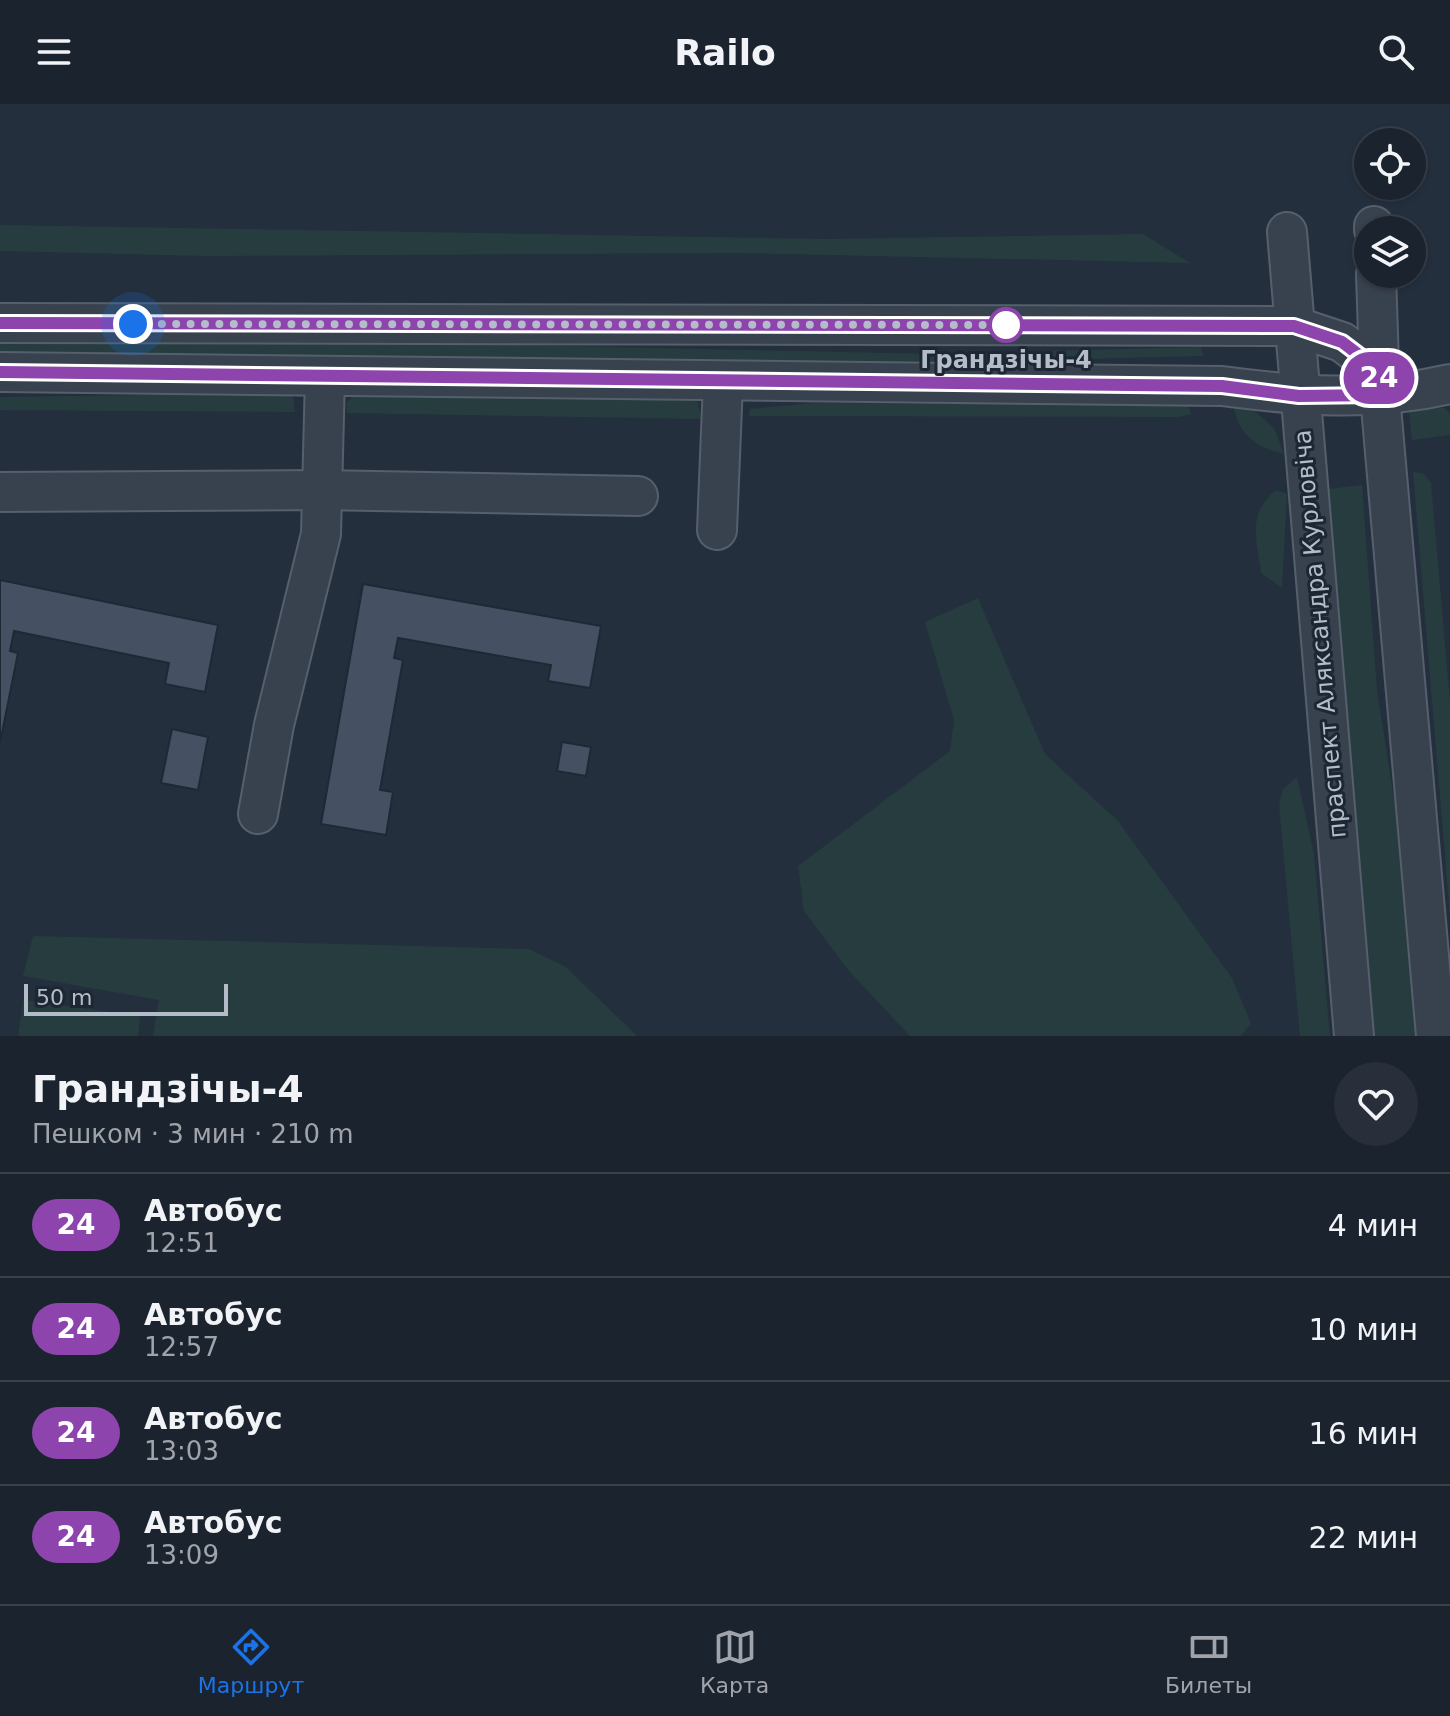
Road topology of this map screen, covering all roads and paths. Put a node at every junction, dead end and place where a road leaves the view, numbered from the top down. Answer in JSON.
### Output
{"nodes":[{"id":1,"x":1287,"y":232,"type":"dead end"},
{"id":2,"x":1377,"y":288,"type":"edge"},
{"id":3,"x":0,"y":323,"type":"edge"},
{"id":4,"x":1294,"y":326,"type":"junction"},
{"id":5,"x":0,"y":372,"type":"edge"},
{"id":6,"x":325,"y":376,"type":"junction"},
{"id":7,"x":723,"y":382,"type":"junction"},
{"id":8,"x":1380,"y":383,"type":"junction"},
{"id":9,"x":1450,"y":384,"type":"edge"},
{"id":10,"x":1299,"y":396,"type":"junction"},
{"id":11,"x":320,"y":490,"type":"junction"},
{"id":12,"x":0,"y":492,"type":"edge"},
{"id":13,"x":638,"y":496,"type":"dead end"},
{"id":14,"x":717,"y":530,"type":"dead end"},
{"id":15,"x":258,"y":814,"type":"dead end"},
{"id":16,"x":1354,"y":1036,"type":"edge"},
{"id":17,"x":1436,"y":1036,"type":"edge"}],
"edges":[{"from":1,"to":4,"type":"street","name":"праспект Аляксандра Курловіча"},
{"from":2,"to":8,"type":"street"},
{"from":3,"to":4,"type":"street"},
{"from":4,"to":8,"type":"street"},
{"from":4,"to":10,"type":"street","name":"праспект Аляксандра Курловіча"},
{"from":5,"to":6,"type":"street"},
{"from":6,"to":7,"type":"street"},
{"from":6,"to":11,"type":"street"},
{"from":7,"to":10,"type":"street"},
{"from":7,"to":14,"type":"street"},
{"from":8,"to":9,"type":"street"},
{"from":8,"to":10,"type":"street"},
{"from":8,"to":17,"type":"street"},
{"from":10,"to":16,"type":"street","name":"праспект Аляксандра Курловіча"},
{"from":11,"to":12,"type":"street"},
{"from":11,"to":13,"type":"street"},
{"from":11,"to":15,"type":"street"}]}
